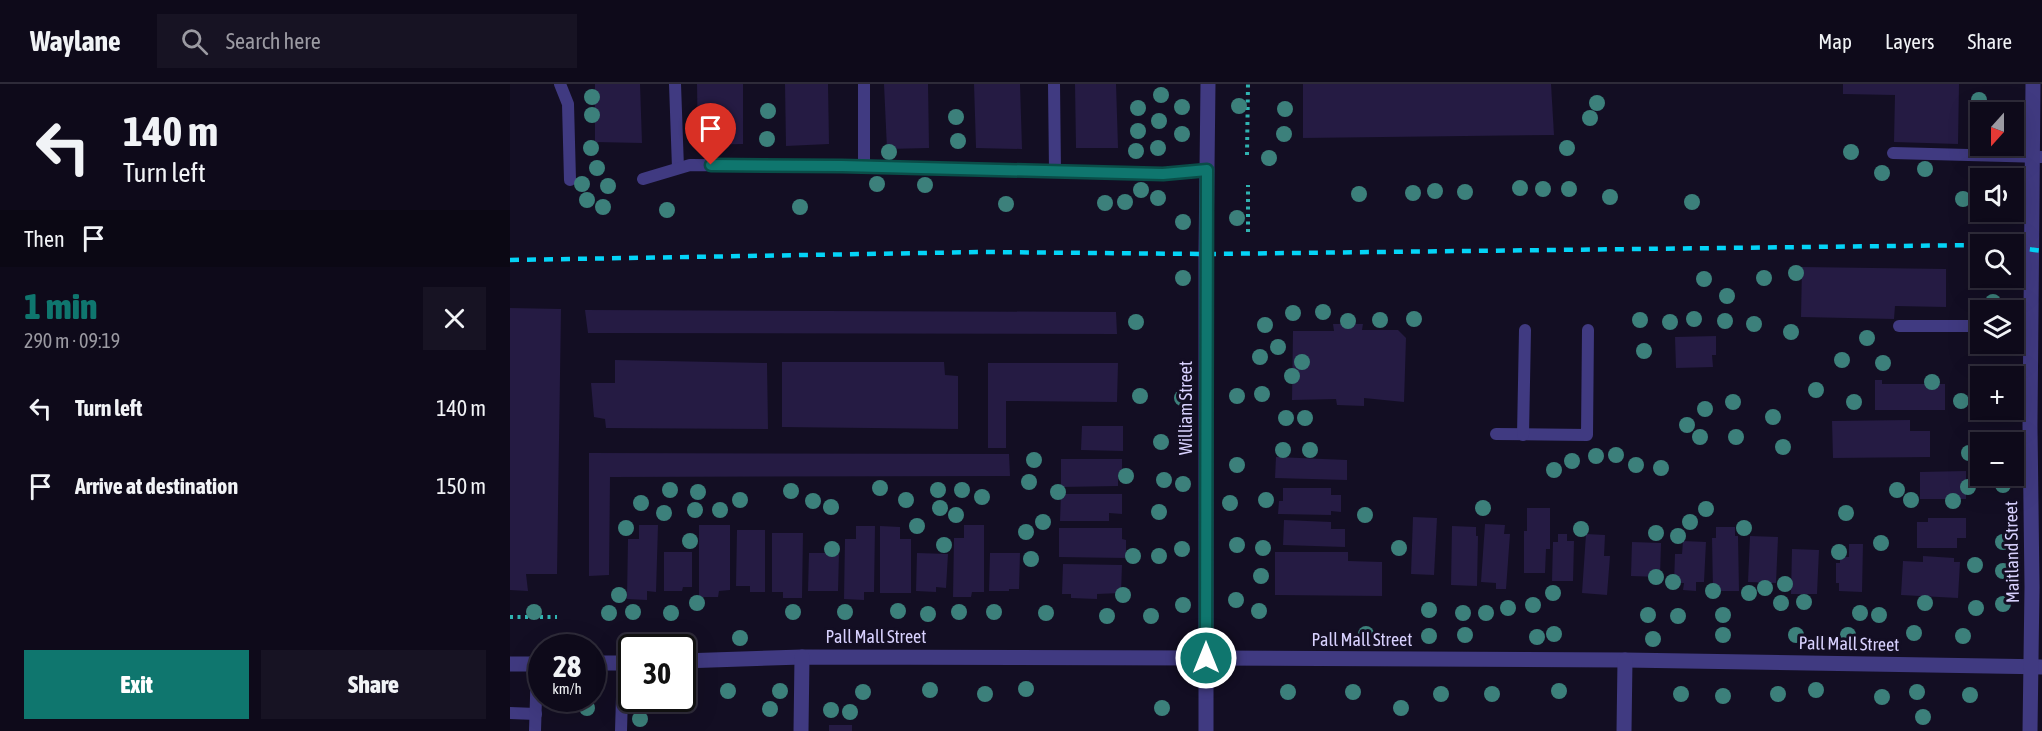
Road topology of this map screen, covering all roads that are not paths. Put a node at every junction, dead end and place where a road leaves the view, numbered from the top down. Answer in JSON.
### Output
{"nodes":[{"id":1,"x":560,"y":84,"type":"edge"},
{"id":2,"x":675,"y":84,"type":"edge"},
{"id":3,"x":864,"y":84,"type":"edge"},
{"id":4,"x":1054,"y":84,"type":"edge"},
{"id":5,"x":1208,"y":84,"type":"edge"},
{"id":6,"x":2033,"y":84,"type":"edge"},
{"id":7,"x":1893,"y":153,"type":"dead end"},
{"id":8,"x":2037,"y":157,"type":"edge"},
{"id":9,"x":864,"y":166,"type":"junction"},
{"id":10,"x":678,"y":168,"type":"junction"},
{"id":11,"x":1207,"y":170,"type":"junction"},
{"id":12,"x":1054,"y":171,"type":"junction"},
{"id":13,"x":643,"y":179,"type":"dead end"},
{"id":14,"x":570,"y":180,"type":"dead end"},
{"id":15,"x":2037,"y":274,"type":"edge"},
{"id":16,"x":1899,"y":326,"type":"dead end"},
{"id":17,"x":1970,"y":326,"type":"edge"},
{"id":18,"x":2024,"y":326,"type":"edge"},
{"id":19,"x":2031,"y":326,"type":"junction"},
{"id":20,"x":1525,"y":330,"type":"dead end"},
{"id":21,"x":1588,"y":330,"type":"dead end"},
{"id":22,"x":2036,"y":426,"type":"edge"},
{"id":23,"x":1496,"y":434,"type":"dead end"},
{"id":24,"x":1523,"y":435,"type":"junction"},
{"id":25,"x":802,"y":657,"type":"junction"},
{"id":26,"x":1206,"y":658,"type":"junction"},
{"id":27,"x":1625,"y":660,"type":"junction"},
{"id":28,"x":696,"y":661,"type":"edge"},
{"id":29,"x":510,"y":664,"type":"edge"},
{"id":30,"x":528,"y":664,"type":"edge"},
{"id":31,"x":2036,"y":666,"type":"edge"},
{"id":32,"x":623,"y":712,"type":"edge"},
{"id":33,"x":510,"y":713,"type":"edge"},
{"id":34,"x":536,"y":714,"type":"joint"},
{"id":35,"x":535,"y":731,"type":"edge"},
{"id":36,"x":621,"y":731,"type":"edge"},
{"id":37,"x":801,"y":731,"type":"edge"},
{"id":38,"x":1206,"y":731,"type":"edge"},
{"id":39,"x":1624,"y":731,"type":"edge"},
{"id":40,"x":2030,"y":731,"type":"edge"}],
"edges":[{"from":1,"to":14,"type":"lane"},
{"from":2,"to":10,"type":"lane"},
{"from":3,"to":9,"type":"lane"},
{"from":4,"to":12,"type":"lane"},
{"from":5,"to":11,"type":"street","name":"William Street"},
{"from":6,"to":8,"type":"street","name":"Maitland Street"},
{"from":7,"to":8,"type":"lane"},
{"from":8,"to":15,"type":"street","name":"Maitland Street"},
{"from":9,"to":10,"type":"lane"},
{"from":9,"to":12,"type":"lane"},
{"from":10,"to":13,"type":"lane"},
{"from":11,"to":12,"type":"lane"},
{"from":11,"to":26,"type":"street","name":"William Street"},
{"from":15,"to":19,"type":"street","name":"Maitland Street"},
{"from":16,"to":17,"type":"lane"},
{"from":18,"to":19,"type":"lane"},
{"from":19,"to":22,"type":"street","name":"Maitland Street"},
{"from":20,"to":24,"type":"lane"},
{"from":21,"to":24,"type":"lane"},
{"from":22,"to":31,"type":"street","name":"Maitland Street"},
{"from":23,"to":24,"type":"lane"},
{"from":25,"to":26,"type":"street","name":"Pall Mall Street"},
{"from":25,"to":28,"type":"street","name":"Pall Mall Street"},
{"from":25,"to":37,"type":"street"},
{"from":26,"to":27,"type":"street","name":"Pall Mall Street"},
{"from":26,"to":38,"type":"street","name":"William Street"},
{"from":27,"to":31,"type":"street","name":"Pall Mall Street"},
{"from":27,"to":39,"type":"street"},
{"from":29,"to":30,"type":"street"},
{"from":31,"to":40,"type":"street","name":"Maitland Street"},
{"from":32,"to":36,"type":"lane"},
{"from":33,"to":34,"type":"lane"},
{"from":34,"to":35,"type":"lane"}]}
